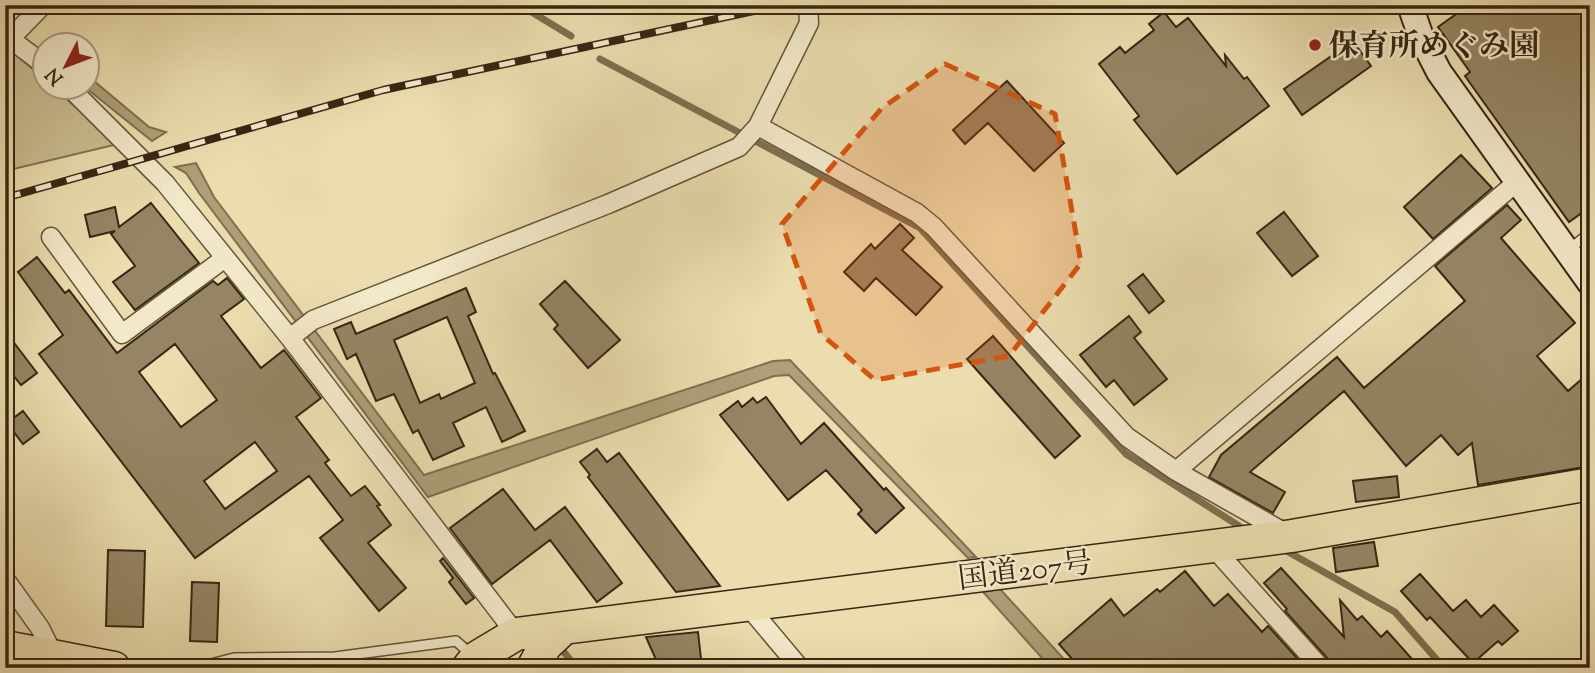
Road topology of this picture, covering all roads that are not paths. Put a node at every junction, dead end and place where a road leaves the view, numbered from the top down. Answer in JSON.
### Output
{"nodes":[{"id":1,"x":43,"y":5,"type":"edge"},
{"id":2,"x":808,"y":5,"type":"edge"},
{"id":3,"x":1410,"y":5,"type":"edge"},
{"id":4,"x":7,"y":39,"type":"edge"},
{"id":5,"x":32,"y":56,"type":"edge"},
{"id":6,"x":84,"y":102,"type":"edge"},
{"id":7,"x":751,"y":133,"type":"junction"},
{"id":8,"x":1517,"y":182,"type":"junction"},
{"id":9,"x":1590,"y":233,"type":"edge"},
{"id":10,"x":51,"y":237,"type":"dead end"},
{"id":11,"x":1567,"y":251,"type":"junction"},
{"id":12,"x":225,"y":258,"type":"junction"},
{"id":13,"x":1590,"y":283,"type":"edge"},
{"id":14,"x":294,"y":335,"type":"junction"},
{"id":15,"x":1176,"y":471,"type":"junction"},
{"id":16,"x":1590,"y":484,"type":"edge"},
{"id":17,"x":1292,"y":536,"type":"junction"},
{"id":18,"x":1212,"y":546,"type":"junction"},
{"id":19,"x":5,"y":579,"type":"edge"},
{"id":20,"x":747,"y":605,"type":"junction"},
{"id":21,"x":564,"y":628,"type":"junction"},
{"id":22,"x":516,"y":634,"type":"junction"},
{"id":23,"x":5,"y":647,"type":"edge"},
{"id":24,"x":54,"y":656,"type":"junction"},
{"id":25,"x":472,"y":663,"type":"edge"},
{"id":26,"x":114,"y":668,"type":"edge"},
{"id":27,"x":195,"y":668,"type":"edge"},
{"id":28,"x":533,"y":668,"type":"edge"},
{"id":29,"x":800,"y":668,"type":"edge"},
{"id":30,"x":1321,"y":668,"type":"edge"}],
"edges":[{"from":1,"to":4,"type":"street"},
{"from":2,"to":7,"type":"street"},
{"from":3,"to":8,"type":"street"},
{"from":4,"to":5,"type":"street"},
{"from":6,"to":12,"type":"street"},
{"from":7,"to":14,"type":"street"},
{"from":7,"to":15,"type":"street"},
{"from":8,"to":11,"type":"street"},
{"from":8,"to":15,"type":"street"},
{"from":9,"to":11,"type":"lane"},
{"from":10,"to":12,"type":"street"},
{"from":11,"to":13,"type":"street"},
{"from":12,"to":14,"type":"street"},
{"from":14,"to":22,"type":"street"},
{"from":15,"to":17,"type":"street"},
{"from":16,"to":17,"type":"highway","name":"国道207号"},
{"from":17,"to":18,"type":"highway","name":"国道207号"},
{"from":18,"to":20,"type":"highway","name":"国道207号"},
{"from":18,"to":30,"type":"street"},
{"from":19,"to":24,"type":"street"},
{"from":20,"to":21,"type":"highway","name":"国道207号"},
{"from":20,"to":29,"type":"street"},
{"from":21,"to":22,"type":"highway","name":"国道207号"},
{"from":21,"to":28,"type":"highway"},
{"from":22,"to":25,"type":"highway","name":"国道207号"},
{"from":23,"to":24,"type":"highway"},
{"from":24,"to":26,"type":"highway"},
{"from":25,"to":27,"type":"lane"}]}
